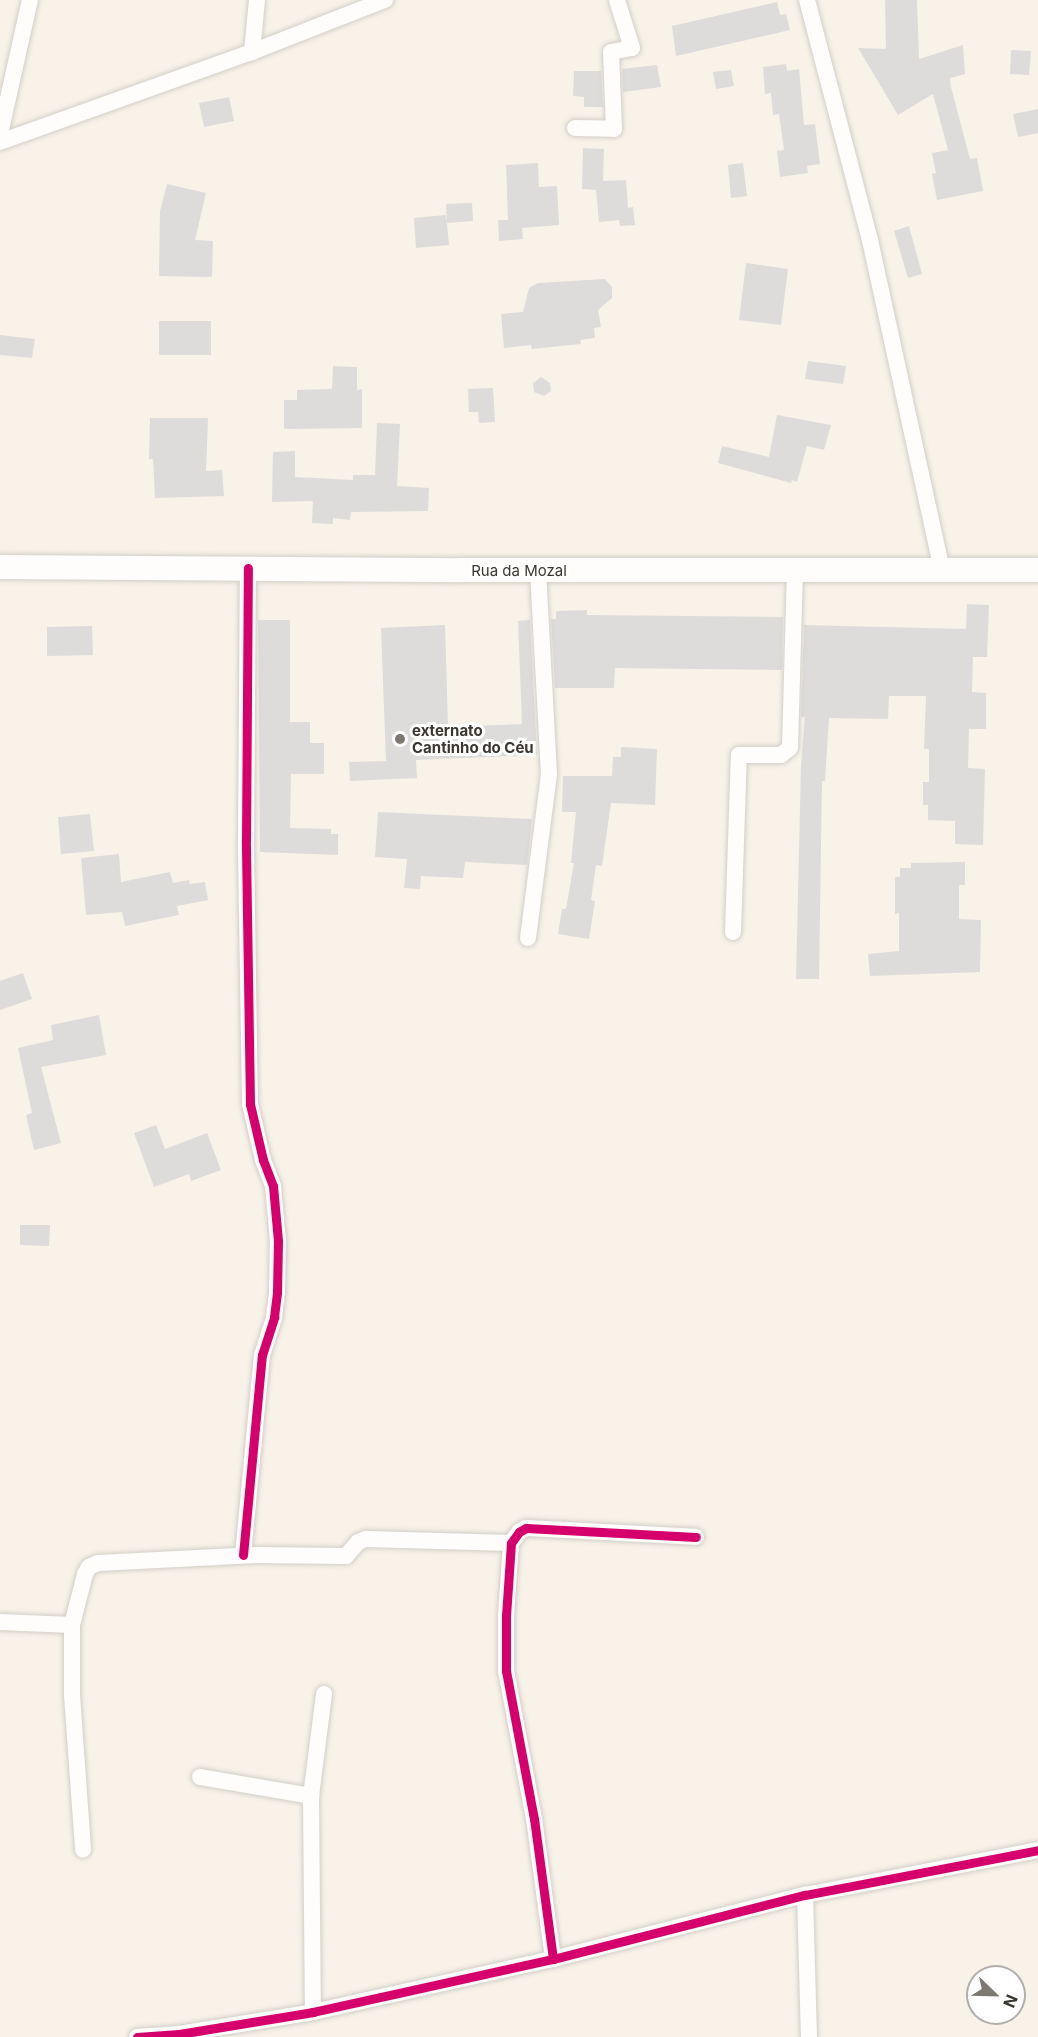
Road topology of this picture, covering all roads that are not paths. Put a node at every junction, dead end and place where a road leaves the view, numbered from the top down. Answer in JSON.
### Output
{"nodes":[{"id":1,"x":30,"y":0,"type":"edge"},
{"id":2,"x":257,"y":0,"type":"edge"},
{"id":3,"x":385,"y":0,"type":"edge"},
{"id":4,"x":617,"y":0,"type":"edge"},
{"id":5,"x":807,"y":0,"type":"edge"},
{"id":6,"x":252,"y":52,"type":"junction"},
{"id":7,"x":575,"y":128,"type":"dead end"},
{"id":8,"x":0,"y":134,"type":"edge"},
{"id":9,"x":0,"y":142,"type":"edge"},
{"id":10,"x":0,"y":567,"type":"edge"},
{"id":11,"x":248,"y":568,"type":"junction"},
{"id":12,"x":942,"y":569,"type":"junction"},
{"id":13,"x":1038,"y":570,"type":"edge"},
{"id":14,"x":538,"y":571,"type":"junction"},
{"id":15,"x":795,"y":571,"type":"junction"},
{"id":16,"x":733,"y":932,"type":"dead end"},
{"id":17,"x":528,"y":938,"type":"dead end"},
{"id":18,"x":696,"y":1538,"type":"dead end"},
{"id":19,"x":511,"y":1543,"type":"junction"},
{"id":20,"x":243,"y":1555,"type":"junction"},
{"id":21,"x":0,"y":1622,"type":"edge"},
{"id":22,"x":72,"y":1625,"type":"junction"},
{"id":23,"x":324,"y":1694,"type":"dead end"},
{"id":24,"x":200,"y":1777,"type":"dead end"},
{"id":25,"x":311,"y":1796,"type":"junction"},
{"id":26,"x":83,"y":1850,"type":"dead end"},
{"id":27,"x":1038,"y":1850,"type":"edge"},
{"id":28,"x":805,"y":1895,"type":"junction"},
{"id":29,"x":553,"y":1959,"type":"junction"},
{"id":30,"x":313,"y":2012,"type":"junction"},
{"id":31,"x":137,"y":2037,"type":"edge"},
{"id":32,"x":809,"y":2037,"type":"edge"}],
"edges":[{"from":1,"to":8,"type":"street"},
{"from":2,"to":6,"type":"street"},
{"from":3,"to":6,"type":"street"},
{"from":4,"to":7,"type":"street"},
{"from":5,"to":12,"type":"street"},
{"from":6,"to":9,"type":"street"},
{"from":10,"to":11,"type":"main road","name":"Rua da Mozal"},
{"from":11,"to":14,"type":"main road","name":"Rua da Mozal"},
{"from":11,"to":20,"type":"street"},
{"from":12,"to":13,"type":"main road","name":"Rua da Mozal"},
{"from":12,"to":15,"type":"main road","name":"Rua da Mozal"},
{"from":14,"to":15,"type":"main road","name":"Rua da Mozal"},
{"from":14,"to":17,"type":"street"},
{"from":15,"to":16,"type":"street"},
{"from":18,"to":19,"type":"street"},
{"from":19,"to":20,"type":"street"},
{"from":19,"to":29,"type":"street"},
{"from":20,"to":22,"type":"street"},
{"from":21,"to":22,"type":"street"},
{"from":22,"to":26,"type":"street"},
{"from":23,"to":25,"type":"street"},
{"from":24,"to":25,"type":"street"},
{"from":25,"to":30,"type":"street"},
{"from":27,"to":28,"type":"street"},
{"from":28,"to":29,"type":"street"},
{"from":28,"to":32,"type":"street"},
{"from":29,"to":30,"type":"street"},
{"from":30,"to":31,"type":"street"}]}
